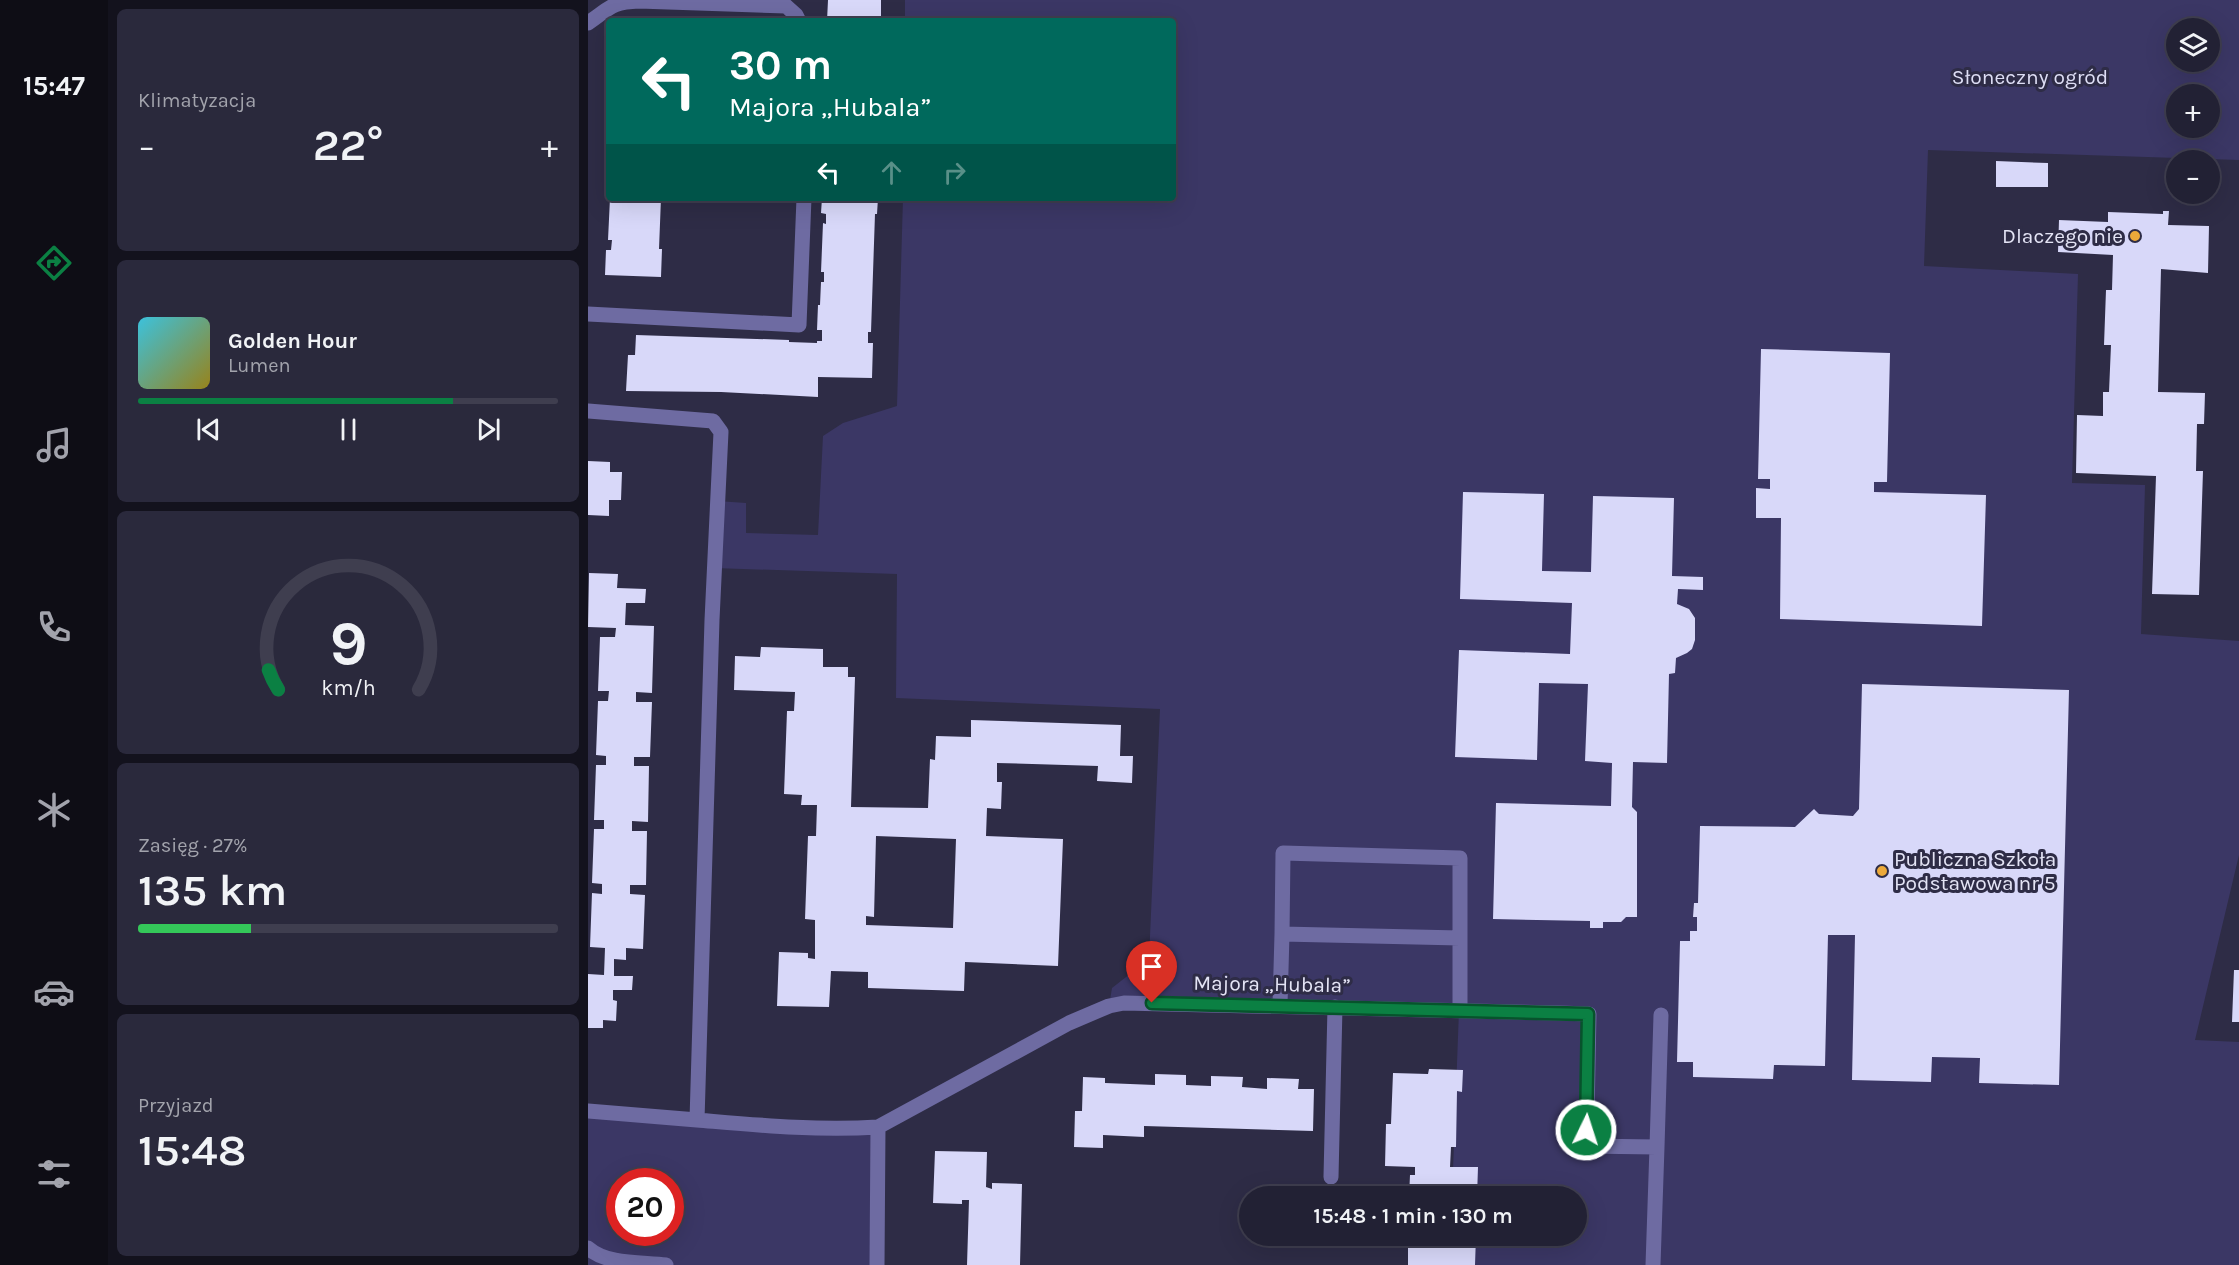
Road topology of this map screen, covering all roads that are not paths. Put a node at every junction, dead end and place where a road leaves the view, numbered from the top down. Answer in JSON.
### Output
{"nodes":[{"id":1,"x":798,"y":18,"type":"edge"},
{"id":2,"x":588,"y":23,"type":"edge"},
{"id":3,"x":804,"y":201,"type":"edge"},
{"id":4,"x":588,"y":314,"type":"edge"},
{"id":5,"x":588,"y":411,"type":"edge"},
{"id":6,"x":1282,"y":934,"type":"junction"},
{"id":7,"x":1460,"y":938,"type":"junction"},
{"id":8,"x":1280,"y":1005,"type":"junction"},
{"id":9,"x":1335,"y":1007,"type":"junction"},
{"id":10,"x":1460,"y":1010,"type":"junction"},
{"id":11,"x":1661,"y":1016,"type":"dead end"},
{"id":12,"x":588,"y":1111,"type":"edge"},
{"id":13,"x":697,"y":1120,"type":"junction"},
{"id":14,"x":878,"y":1127,"type":"junction"},
{"id":15,"x":1657,"y":1147,"type":"junction"},
{"id":16,"x":1331,"y":1178,"type":"dead end"},
{"id":17,"x":588,"y":1248,"type":"edge"},
{"id":18,"x":666,"y":1265,"type":"edge"},
{"id":19,"x":878,"y":1265,"type":"edge"},
{"id":20,"x":1653,"y":1265,"type":"edge"}],
"edges":[{"from":1,"to":2,"type":"street"},
{"from":3,"to":4,"type":"street"},
{"from":5,"to":13,"type":"street"},
{"from":6,"to":7,"type":"street"},
{"from":6,"to":7,"type":"street"},
{"from":6,"to":8,"type":"street"},
{"from":7,"to":10,"type":"street"},
{"from":8,"to":9,"type":"street","name":"Majora „Hubala”"},
{"from":8,"to":14,"type":"street","name":"Majora „Hubala”"},
{"from":9,"to":10,"type":"street","name":"Majora „Hubala”"},
{"from":9,"to":16,"type":"street"},
{"from":10,"to":15,"type":"street","name":"Majora „Hubala”"},
{"from":11,"to":15,"type":"street"},
{"from":12,"to":13,"type":"street"},
{"from":13,"to":14,"type":"street"},
{"from":14,"to":19,"type":"street"},
{"from":15,"to":20,"type":"street"},
{"from":17,"to":18,"type":"street"}]}
